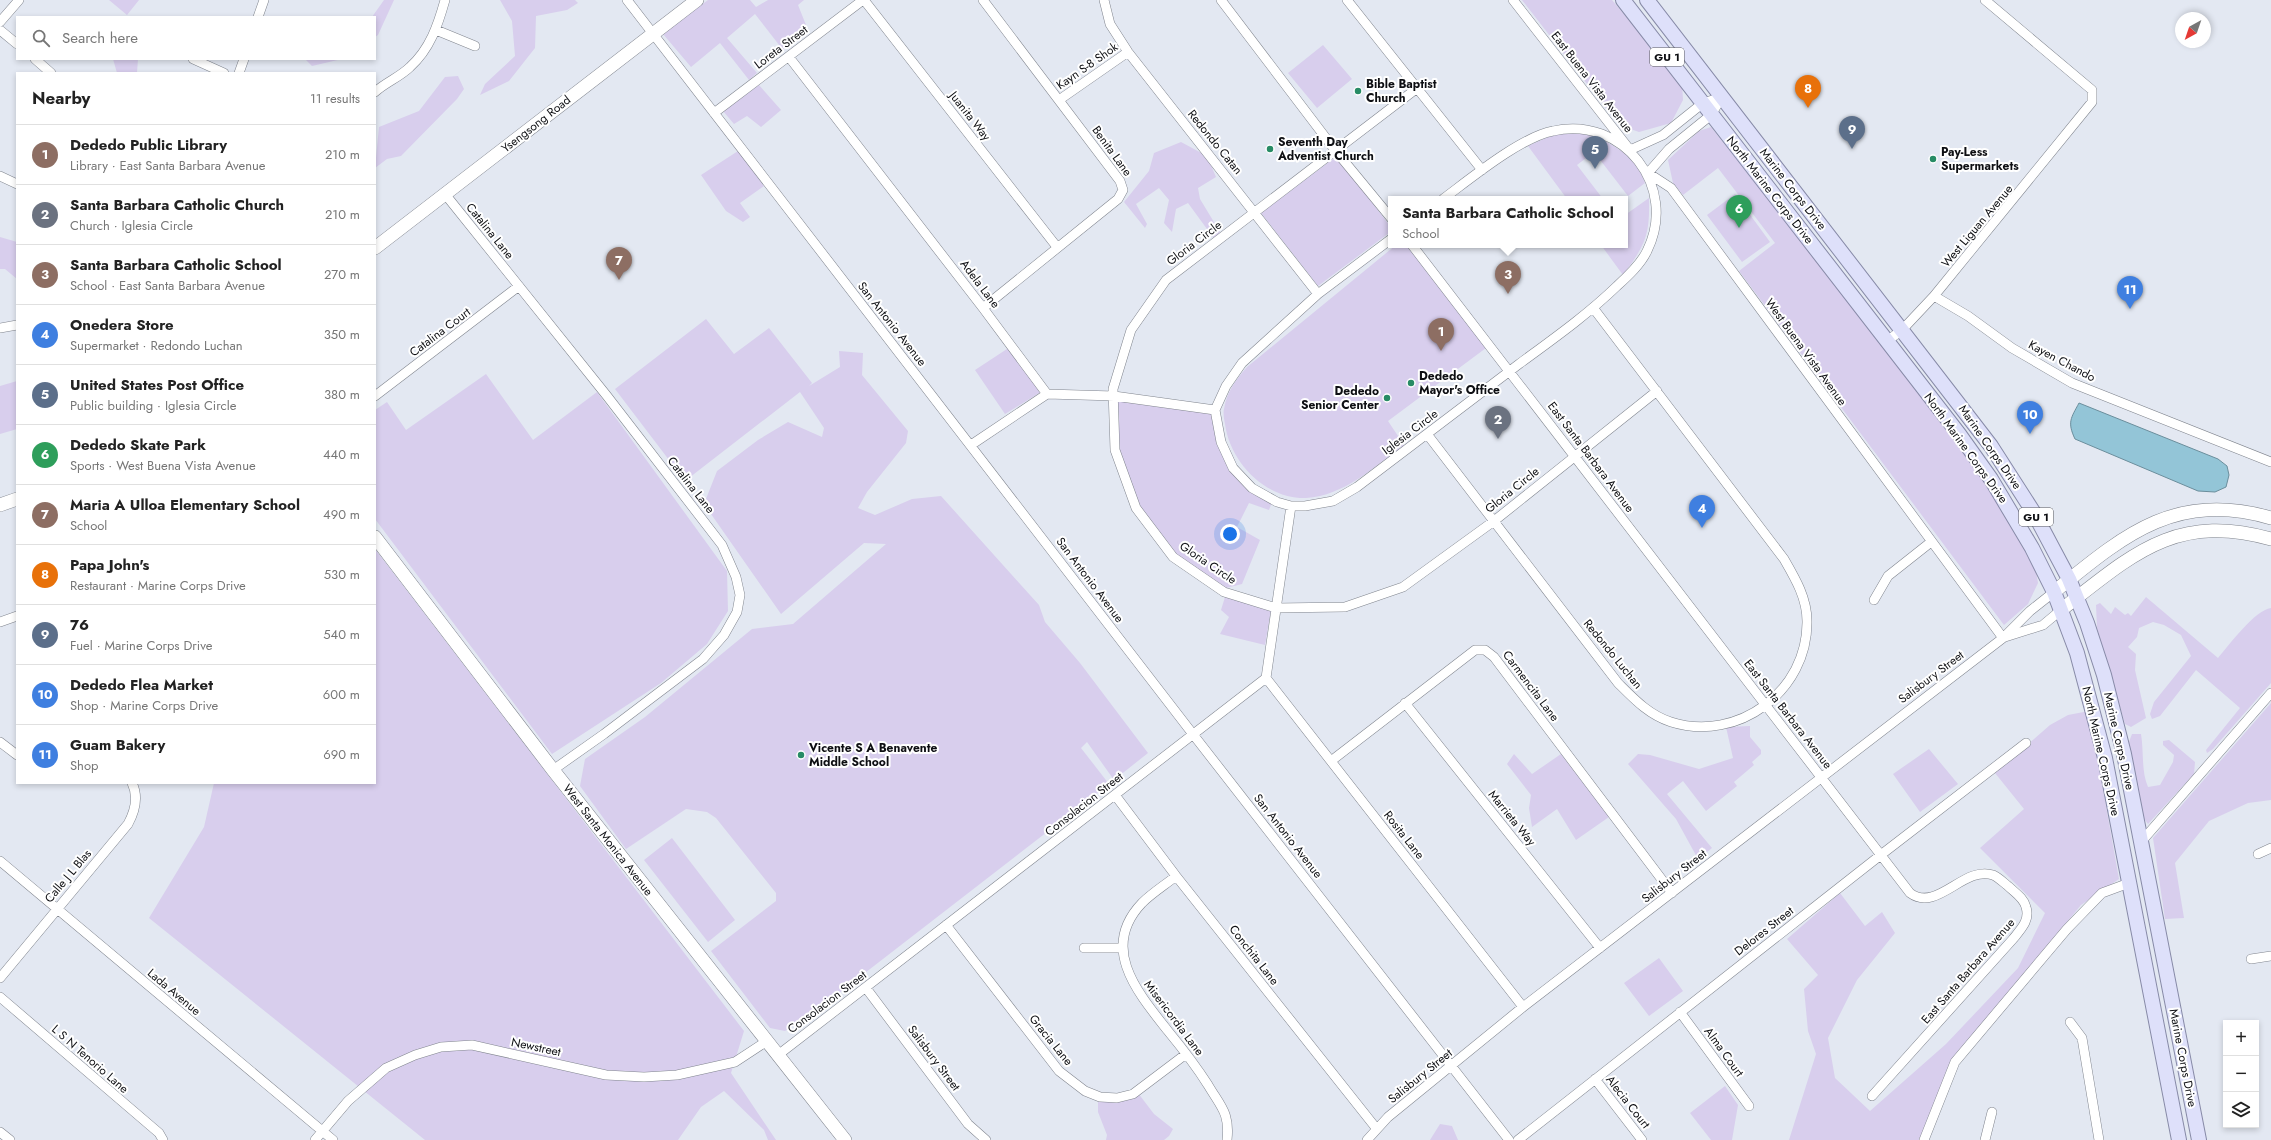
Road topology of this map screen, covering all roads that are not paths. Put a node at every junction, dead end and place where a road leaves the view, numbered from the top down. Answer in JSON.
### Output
{"nodes":[{"id":1,"x":19,"y":0,"type":"edge"},
{"id":2,"x":264,"y":0,"type":"edge"},
{"id":3,"x":445,"y":0,"type":"edge"},
{"id":4,"x":627,"y":0,"type":"edge"},
{"id":5,"x":697,"y":0,"type":"edge"},
{"id":6,"x":864,"y":0,"type":"edge"},
{"id":7,"x":983,"y":0,"type":"edge"},
{"id":8,"x":1104,"y":0,"type":"edge"},
{"id":9,"x":1221,"y":0,"type":"edge"},
{"id":10,"x":1347,"y":0,"type":"edge"},
{"id":11,"x":1513,"y":0,"type":"edge"},
{"id":12,"x":1623,"y":0,"type":"edge"},
{"id":13,"x":1647,"y":0,"type":"edge"},
{"id":14,"x":1985,"y":0,"type":"edge"},
{"id":15,"x":258,"y":16,"type":"edge"},
{"id":16,"x":0,"y":22,"type":"edge"},
{"id":17,"x":0,"y":30,"type":"edge"},
{"id":18,"x":436,"y":30,"type":"junction"},
{"id":19,"x":652,"y":35,"type":"junction"},
{"id":20,"x":16,"y":43,"type":"edge"},
{"id":21,"x":475,"y":46,"type":"dead end"},
{"id":22,"x":1128,"y":52,"type":"junction"},
{"id":23,"x":789,"y":57,"type":"junction"},
{"id":24,"x":35,"y":60,"type":"edge"},
{"id":25,"x":195,"y":60,"type":"edge"},
{"id":26,"x":244,"y":60,"type":"edge"},
{"id":27,"x":50,"y":72,"type":"edge"},
{"id":28,"x":222,"y":72,"type":"edge"},
{"id":29,"x":239,"y":72,"type":"edge"},
{"id":30,"x":1416,"y":88,"type":"junction"},
{"id":31,"x":376,"y":91,"type":"edge"},
{"id":32,"x":1722,"y":97,"type":"junction"},
{"id":33,"x":1059,"y":100,"type":"junction"},
{"id":34,"x":1703,"y":103,"type":"junction"},
{"id":35,"x":714,"y":114,"type":"junction"},
{"id":36,"x":1712,"y":115,"type":"junction"},
{"id":37,"x":1335,"y":150,"type":"junction"},
{"id":38,"x":1630,"y":150,"type":"junction"},
{"id":39,"x":1482,"y":170,"type":"junction"},
{"id":40,"x":1648,"y":173,"type":"junction"},
{"id":41,"x":0,"y":176,"type":"edge"},
{"id":42,"x":16,"y":184,"type":"edge"},
{"id":43,"x":445,"y":194,"type":"junction"},
{"id":44,"x":1447,"y":196,"type":"edge"},
{"id":45,"x":1256,"y":212,"type":"junction"},
{"id":46,"x":1388,"y":214,"type":"edge"},
{"id":47,"x":1388,"y":241,"type":"edge"},
{"id":48,"x":376,"y":247,"type":"edge"},
{"id":49,"x":1057,"y":247,"type":"junction"},
{"id":50,"x":1414,"y":248,"type":"edge"},
{"id":51,"x":519,"y":286,"type":"junction"},
{"id":52,"x":1318,"y":294,"type":"junction"},
{"id":53,"x":1934,"y":296,"type":"junction"},
{"id":54,"x":983,"y":308,"type":"junction"},
{"id":55,"x":1594,"y":309,"type":"junction"},
{"id":56,"x":16,"y":326,"type":"edge"},
{"id":57,"x":0,"y":328,"type":"edge"},
{"id":58,"x":1902,"y":330,"type":"junction"},
{"id":59,"x":1887,"y":341,"type":"junction"},
{"id":60,"x":1510,"y":371,"type":"junction"},
{"id":61,"x":1657,"y":391,"type":"junction"},
{"id":62,"x":1047,"y":394,"type":"junction"},
{"id":63,"x":376,"y":395,"type":"edge"},
{"id":64,"x":1114,"y":396,"type":"junction"},
{"id":65,"x":1216,"y":410,"type":"junction"},
{"id":66,"x":1427,"y":434,"type":"junction"},
{"id":67,"x":971,"y":445,"type":"junction"},
{"id":68,"x":1575,"y":454,"type":"junction"},
{"id":69,"x":2271,"y":462,"type":"edge"},
{"id":70,"x":16,"y":499,"type":"edge"},
{"id":71,"x":0,"y":505,"type":"edge"},
{"id":72,"x":1291,"y":506,"type":"junction"},
{"id":73,"x":2271,"y":518,"type":"edge"},
{"id":74,"x":1494,"y":521,"type":"junction"},
{"id":75,"x":376,"y":538,"type":"edge"},
{"id":76,"x":2271,"y":539,"type":"edge"},
{"id":77,"x":1931,"y":542,"type":"junction"},
{"id":78,"x":2069,"y":579,"type":"junction"},
{"id":79,"x":2054,"y":592,"type":"junction"},
{"id":80,"x":2077,"y":598,"type":"junction"},
{"id":81,"x":1874,"y":600,"type":"dead end"},
{"id":82,"x":1276,"y":608,"type":"junction"},
{"id":83,"x":2061,"y":610,"type":"junction"},
{"id":84,"x":16,"y":616,"type":"edge"},
{"id":85,"x":0,"y":622,"type":"edge"},
{"id":86,"x":2003,"y":638,"type":"junction"},
{"id":87,"x":1266,"y":678,"type":"junction"},
{"id":88,"x":2271,"y":693,"type":"edge"},
{"id":89,"x":1405,"y":703,"type":"junction"},
{"id":90,"x":1766,"y":707,"type":"junction"},
{"id":91,"x":1192,"y":734,"type":"junction"},
{"id":92,"x":0,"y":742,"type":"edge"},
{"id":93,"x":2026,"y":743,"type":"dead end"},
{"id":94,"x":16,"y":754,"type":"edge"},
{"id":95,"x":1331,"y":761,"type":"junction"},
{"id":96,"x":553,"y":770,"type":"junction"},
{"id":97,"x":1821,"y":776,"type":"junction"},
{"id":98,"x":132,"y":784,"type":"edge"},
{"id":99,"x":1115,"y":795,"type":"junction"},
{"id":100,"x":2141,"y":842,"type":"junction"},
{"id":101,"x":2271,"y":848,"type":"edge"},
{"id":102,"x":1882,"y":854,"type":"junction"},
{"id":103,"x":2258,"y":854,"type":"dead end"},
{"id":104,"x":0,"y":861,"type":"edge"},
{"id":105,"x":1176,"y":876,"type":"junction"},
{"id":106,"x":2129,"y":883,"type":"junction"},
{"id":107,"x":1672,"y":893,"type":"junction"},
{"id":108,"x":56,"y":909,"type":"junction"},
{"id":109,"x":946,"y":925,"type":"junction"},
{"id":110,"x":1084,"y":948,"type":"dead end"},
{"id":111,"x":1123,"y":948,"type":"junction"},
{"id":112,"x":1600,"y":948,"type":"junction"},
{"id":113,"x":2271,"y":956,"type":"edge"},
{"id":114,"x":2251,"y":959,"type":"dead end"},
{"id":115,"x":0,"y":978,"type":"edge"},
{"id":116,"x":866,"y":988,"type":"junction"},
{"id":117,"x":0,"y":997,"type":"edge"},
{"id":118,"x":1523,"y":1007,"type":"junction"},
{"id":119,"x":1680,"y":1012,"type":"junction"},
{"id":120,"x":2070,"y":1022,"type":"dead end"},
{"id":121,"x":767,"y":1041,"type":"junction"},
{"id":122,"x":1186,"y":1054,"type":"junction"},
{"id":123,"x":778,"y":1055,"type":"junction"},
{"id":124,"x":1452,"y":1066,"type":"junction"},
{"id":125,"x":1594,"y":1079,"type":"junction"},
{"id":126,"x":1872,"y":1096,"type":"dead end"},
{"id":127,"x":1749,"y":1106,"type":"dead end"},
{"id":128,"x":1992,"y":1112,"type":"dead end"},
{"id":129,"x":1376,"y":1128,"type":"junction"},
{"id":130,"x":322,"y":1131,"type":"junction"},
{"id":131,"x":0,"y":1132,"type":"edge"},
{"id":132,"x":10,"y":1140,"type":"edge"},
{"id":133,"x":163,"y":1140,"type":"edge"},
{"id":134,"x":315,"y":1140,"type":"edge"},
{"id":135,"x":333,"y":1140,"type":"edge"},
{"id":136,"x":845,"y":1140,"type":"edge"},
{"id":137,"x":986,"y":1140,"type":"edge"},
{"id":138,"x":1227,"y":1140,"type":"edge"},
{"id":139,"x":1367,"y":1140,"type":"edge"},
{"id":140,"x":1509,"y":1140,"type":"edge"},
{"id":141,"x":1518,"y":1140,"type":"edge"},
{"id":142,"x":1642,"y":1140,"type":"edge"},
{"id":143,"x":1924,"y":1140,"type":"edge"},
{"id":144,"x":1985,"y":1140,"type":"edge"},
{"id":145,"x":2099,"y":1140,"type":"edge"},
{"id":146,"x":2179,"y":1140,"type":"edge"},
{"id":147,"x":2199,"y":1140,"type":"edge"}],
"edges":[{"from":1,"to":16,"type":"street"},
{"from":2,"to":15,"type":"street"},
{"from":3,"to":18,"type":"street"},
{"from":4,"to":19,"type":"street","name":"San Antonio Avenue"},
{"from":5,"to":19,"type":"main road","name":"Ysengsong Road"},
{"from":6,"to":23,"type":"street","name":"Loreta Street"},
{"from":6,"to":49,"type":"street","name":"Juanita Way"},
{"from":7,"to":33,"type":"street","name":"Benita Lane"},
{"from":8,"to":22,"type":"street","name":"Redondo Catan"},
{"from":9,"to":37,"type":"street"},
{"from":10,"to":30,"type":"street"},
{"from":11,"to":38,"type":"street","name":"East Buena Vista Avenue"},
{"from":12,"to":34,"type":"main road","name":"North Marine Corps Drive","number":"GU 1"},
{"from":13,"to":32,"type":"main road","name":"Marine Corps Drive","number":"GU 1"},
{"from":14,"to":53,"type":"street","name":"West Liguan Avenue"},
{"from":17,"to":20,"type":"street"},
{"from":18,"to":21,"type":"street"},
{"from":18,"to":31,"type":"street"},
{"from":19,"to":35,"type":"street","name":"San Antonio Avenue"},
{"from":19,"to":43,"type":"main road","name":"Ysengsong Road"},
{"from":22,"to":33,"type":"street","name":"Kayn S-8 Shok"},
{"from":22,"to":45,"type":"street","name":"Redondo Catan"},
{"from":23,"to":35,"type":"street","name":"Loreta Street"},
{"from":23,"to":54,"type":"street","name":"Adela Lane"},
{"from":24,"to":27,"type":"street"},
{"from":25,"to":28,"type":"street"},
{"from":26,"to":29,"type":"street"},
{"from":30,"to":37,"type":"street","name":"Gloria Circle"},
{"from":30,"to":39,"type":"street"},
{"from":32,"to":34,"type":"street","name":"East Buena Vista Avenue"},
{"from":32,"to":36,"type":"street"},
{"from":32,"to":58,"type":"main road","name":"Marine Corps Drive","number":"GU 1"},
{"from":33,"to":49,"type":"street","name":"Benita Lane"},
{"from":34,"to":36,"type":"main road","name":"North Marine Corps Drive","number":"GU 1"},
{"from":34,"to":38,"type":"street","name":"East Buena Vista Avenue"},
{"from":35,"to":67,"type":"street","name":"San Antonio Avenue"},
{"from":36,"to":40,"type":"street"},
{"from":36,"to":59,"type":"main road","name":"North Marine Corps Drive","number":"GU 1"},
{"from":37,"to":45,"type":"street","name":"Gloria Circle"},
{"from":37,"to":46,"type":"street"},
{"from":38,"to":39,"type":"street","name":"Iglesia Circle"},
{"from":38,"to":40,"type":"street","name":"Iglesia Circle"},
{"from":39,"to":44,"type":"street","name":"Iglesia Circle"},
{"from":40,"to":55,"type":"street","name":"Iglesia Circle"},
{"from":40,"to":77,"type":"street","name":"West Buena Vista Avenue"},
{"from":41,"to":42,"type":"street"},
{"from":43,"to":48,"type":"main road","name":"Ysengsong Road"},
{"from":43,"to":51,"type":"street","name":"Catalina Lane"},
{"from":45,"to":52,"type":"street","name":"Redondo Catan"},
{"from":45,"to":64,"type":"street","name":"Gloria Circle"},
{"from":47,"to":52,"type":"street"},
{"from":49,"to":54,"type":"street","name":"Benita Lane"},
{"from":50,"to":60,"type":"street","name":"East Santa Barbara Avenue"},
{"from":51,"to":63,"type":"street","name":"Catalina Court"},
{"from":51,"to":96,"type":"street","name":"Catalina Lane"},
{"from":52,"to":65,"type":"street"},
{"from":53,"to":58,"type":"street"},
{"from":53,"to":69,"type":"street","name":"Kayen Chando"},
{"from":54,"to":62,"type":"street","name":"Adela Lane"},
{"from":55,"to":60,"type":"street","name":"Iglesia Circle"},
{"from":55,"to":61,"type":"street","name":"Redondo Luchan"},
{"from":56,"to":57,"type":"street"},
{"from":58,"to":59,"type":"street"},
{"from":58,"to":78,"type":"main road","name":"Marine Corps Drive","number":"GU 1"},
{"from":59,"to":79,"type":"main road","name":"North Marine Corps Drive","number":"GU 1"},
{"from":60,"to":66,"type":"street","name":"Iglesia Circle"},
{"from":60,"to":68,"type":"street","name":"East Santa Barbara Avenue"},
{"from":61,"to":68,"type":"street","name":"Gloria Circle"},
{"from":61,"to":90,"type":"street","name":"Redondo Luchan"},
{"from":62,"to":64,"type":"street"},
{"from":62,"to":67,"type":"street"},
{"from":64,"to":65,"type":"street"},
{"from":64,"to":82,"type":"street","name":"Gloria Circle"},
{"from":65,"to":72,"type":"street","name":"Iglesia Circle"},
{"from":66,"to":72,"type":"street","name":"Iglesia Circle"},
{"from":66,"to":74,"type":"street","name":"Redondo Luchan"},
{"from":67,"to":91,"type":"street","name":"San Antonio Avenue"},
{"from":68,"to":74,"type":"street","name":"Gloria Circle"},
{"from":68,"to":90,"type":"street","name":"East Santa Barbara Avenue"},
{"from":70,"to":71,"type":"main road"},
{"from":72,"to":82,"type":"street"},
{"from":73,"to":78,"type":"main road"},
{"from":74,"to":82,"type":"street","name":"Gloria Circle"},
{"from":74,"to":90,"type":"street","name":"Redondo Luchan"},
{"from":75,"to":96,"type":"main road","name":"West Santa Monica Avenue"},
{"from":76,"to":80,"type":"main road"},
{"from":77,"to":81,"type":"street"},
{"from":77,"to":86,"type":"street","name":"West Buena Vista Avenue"},
{"from":78,"to":79,"type":"main road"},
{"from":78,"to":80,"type":"main road","name":"Marine Corps Drive","number":"GU 1"},
{"from":79,"to":83,"type":"main road","name":"North Marine Corps Drive","number":"GU 1"},
{"from":79,"to":86,"type":"street","name":"Salisbury Street"},
{"from":80,"to":83,"type":"main road"},
{"from":80,"to":100,"type":"main road","name":"Marine Corps Drive","number":"GU 1"},
{"from":82,"to":87,"type":"street"},
{"from":83,"to":86,"type":"street","name":"Salisbury Street"},
{"from":83,"to":106,"type":"main road","name":"North Marine Corps Drive","number":"GU 1"},
{"from":84,"to":85,"type":"street"},
{"from":86,"to":97,"type":"street","name":"Salisbury Street"},
{"from":87,"to":91,"type":"street","name":"Consolacion Street"},
{"from":87,"to":95,"type":"street","name":"Rosita Lane"},
{"from":88,"to":100,"type":"street"},
{"from":89,"to":95,"type":"street","name":"Carmencita Lane"},
{"from":89,"to":107,"type":"street","name":"Carmencita Lane"},
{"from":89,"to":112,"type":"street","name":"Marrieta Way"},
{"from":90,"to":97,"type":"street","name":"East Santa Barbara Avenue"},
{"from":91,"to":99,"type":"street","name":"Consolacion Street"},
{"from":91,"to":124,"type":"street","name":"San Antonio Avenue"},
{"from":92,"to":94,"type":"street"},
{"from":93,"to":102,"type":"street","name":"Delores Street"},
{"from":95,"to":118,"type":"street","name":"Rosita Lane"},
{"from":96,"to":121,"type":"main road","name":"West Santa Monica Avenue"},
{"from":97,"to":102,"type":"street","name":"East Santa Barbara Avenue"},
{"from":97,"to":107,"type":"street","name":"Salisbury Street"},
{"from":98,"to":108,"type":"street","name":"Calle J L Blas"},
{"from":99,"to":105,"type":"street","name":"Conchita Lane"},
{"from":99,"to":109,"type":"street","name":"Consolacion Street"},
{"from":100,"to":147,"type":"main road","name":"Marine Corps Drive","number":"GU 1"},
{"from":101,"to":103,"type":"street"},
{"from":102,"to":119,"type":"street","name":"Delores Street"},
{"from":102,"to":126,"type":"street","name":"East Santa Barbara Avenue"},
{"from":104,"to":108,"type":"street","name":"Lada Avenue"},
{"from":105,"to":111,"type":"street","name":"Misericordia Lane"},
{"from":105,"to":129,"type":"street","name":"Conchita Lane"},
{"from":106,"to":143,"type":"street"},
{"from":106,"to":146,"type":"main road","name":"North Marine Corps Drive","number":"GU 1"},
{"from":107,"to":112,"type":"street","name":"Salisbury Street"},
{"from":108,"to":115,"type":"street","name":"Calle J L Blas"},
{"from":108,"to":130,"type":"street","name":"Lada Avenue"},
{"from":109,"to":116,"type":"street","name":"Consolacion Street"},
{"from":109,"to":122,"type":"street","name":"Gracia Lane"},
{"from":110,"to":111,"type":"street"},
{"from":111,"to":122,"type":"street","name":"Misericordia Lane"},
{"from":112,"to":118,"type":"street","name":"Salisbury Street"},
{"from":113,"to":114,"type":"street"},
{"from":116,"to":123,"type":"street","name":"Consolacion Street"},
{"from":116,"to":137,"type":"street","name":"Salisbury Street"},
{"from":117,"to":133,"type":"street","name":"L S N Tenorio Lane"},
{"from":118,"to":124,"type":"street","name":"Salisbury Street"},
{"from":119,"to":125,"type":"street","name":"Delores Street"},
{"from":119,"to":127,"type":"street","name":"Alma Court"},
{"from":120,"to":145,"type":"street"},
{"from":121,"to":123,"type":"main road","name":"West Santa Monica Avenue"},
{"from":121,"to":130,"type":"street","name":"Newstreet"},
{"from":122,"to":138,"type":"street","name":"Misericordia Lane"},
{"from":123,"to":136,"type":"main road","name":"West Santa Monica Avenue"},
{"from":124,"to":129,"type":"street","name":"Salisbury Street"},
{"from":124,"to":140,"type":"street","name":"San Antonio Avenue"},
{"from":125,"to":141,"type":"street","name":"Delores Street"},
{"from":125,"to":142,"type":"street","name":"Alecia Court"},
{"from":128,"to":144,"type":"street"},
{"from":129,"to":139,"type":"street","name":"Salisbury Street"},
{"from":130,"to":134,"type":"street","name":"Newstreet"},
{"from":130,"to":135,"type":"street","name":"Lada Avenue"},
{"from":131,"to":132,"type":"street"}]}
